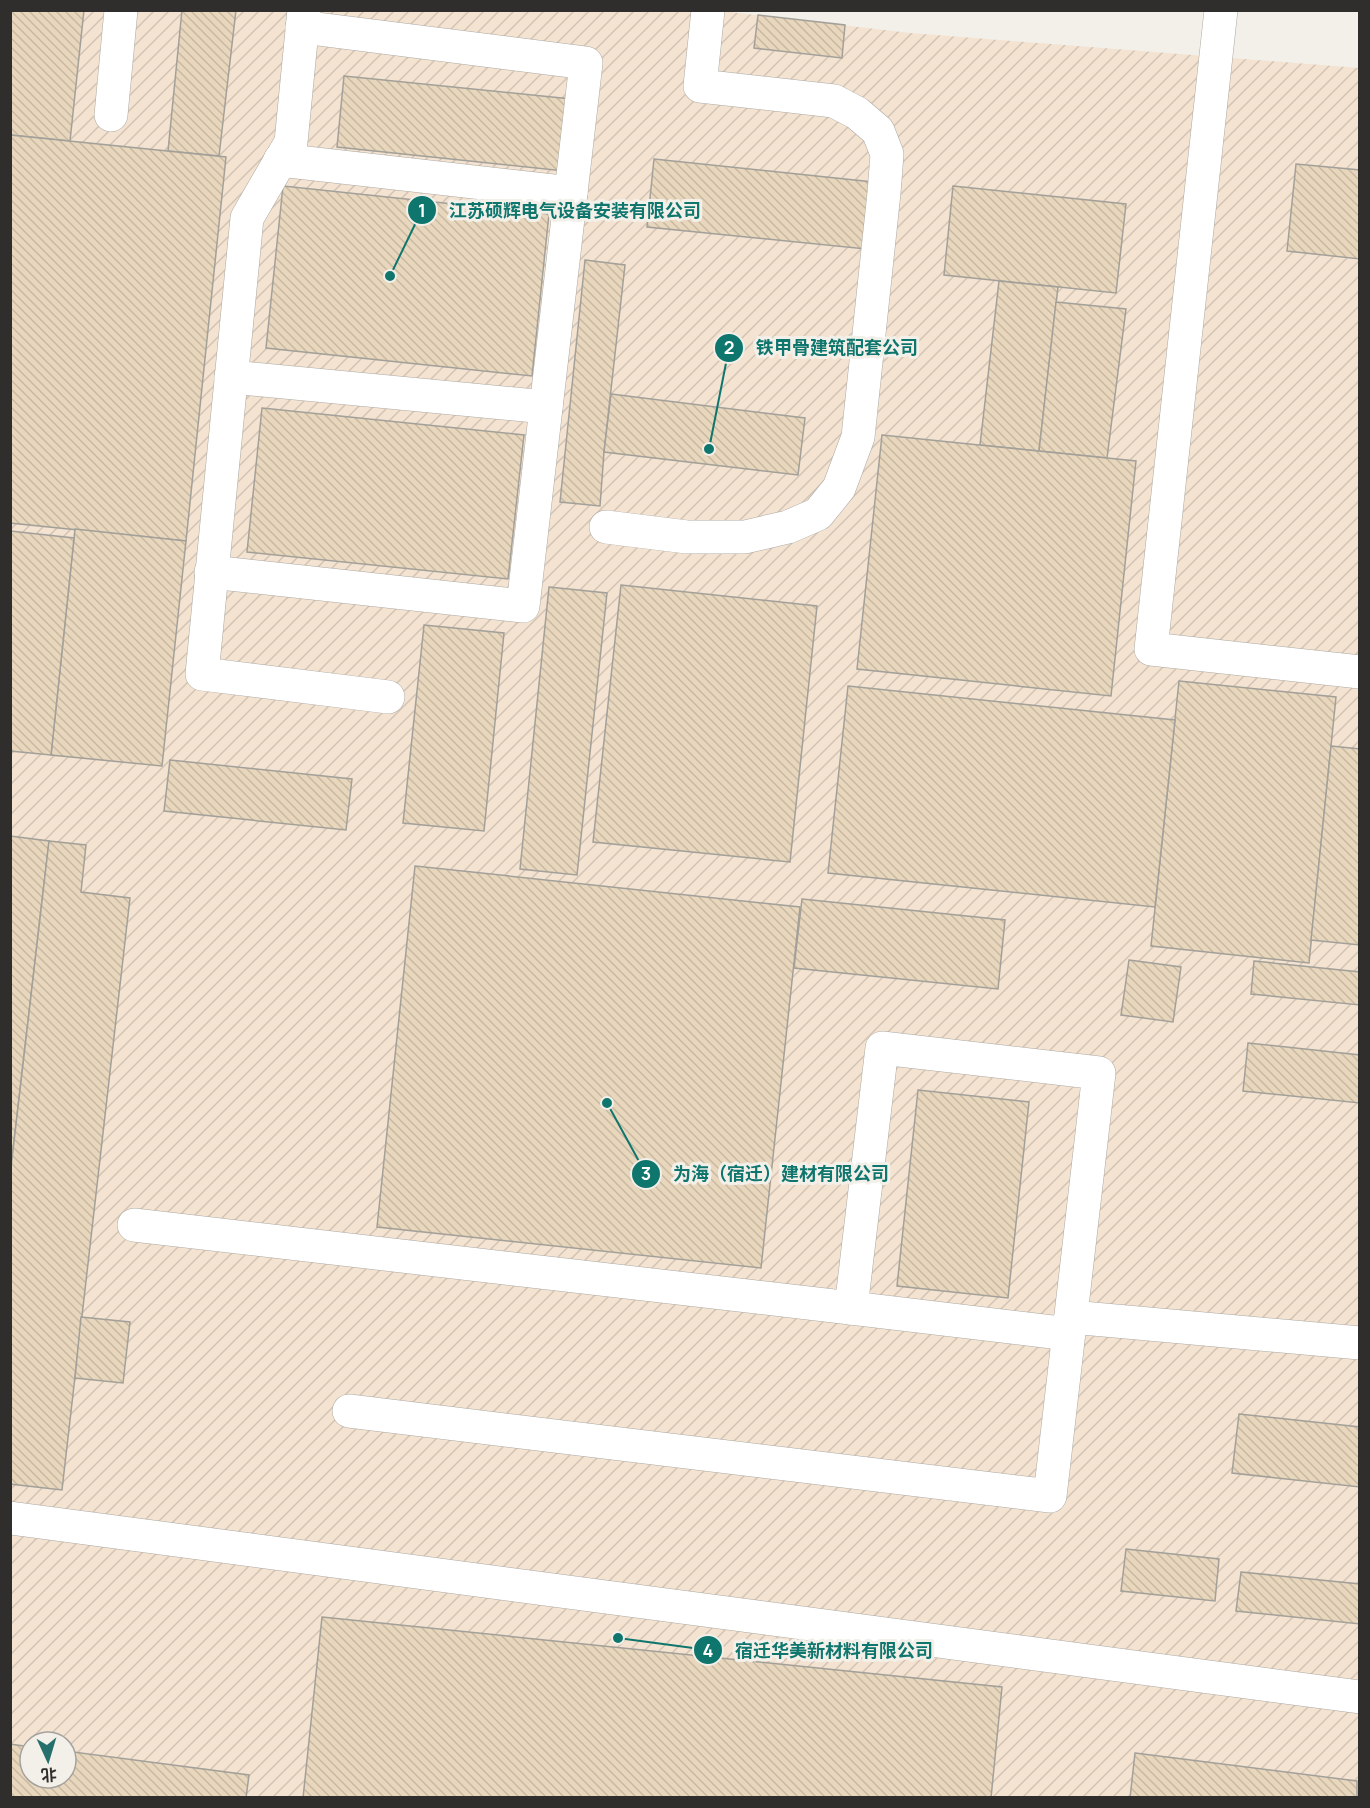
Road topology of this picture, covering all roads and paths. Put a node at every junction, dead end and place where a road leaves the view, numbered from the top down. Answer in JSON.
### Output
{"nodes":[{"id":1,"x":121,"y":10,"type":"edge"},
{"id":2,"x":708,"y":10,"type":"edge"},
{"id":3,"x":1221,"y":10,"type":"edge"},
{"id":4,"x":303,"y":19,"type":"edge"},
{"id":5,"x":111,"y":115,"type":"dead end"},
{"id":6,"x":280,"y":160,"type":"junction"},
{"id":7,"x":571,"y":193,"type":"junction"},
{"id":8,"x":231,"y":377,"type":"junction"},
{"id":9,"x":546,"y":407,"type":"junction"},
{"id":10,"x":606,"y":527,"type":"dead end"},
{"id":11,"x":211,"y":572,"type":"junction"},
{"id":12,"x":1359,"y":672,"type":"edge"},
{"id":13,"x":388,"y":696,"type":"dead end"},
{"id":14,"x":134,"y":1225,"type":"dead end"},
{"id":15,"x":851,"y":1308,"type":"junction"},
{"id":16,"x":1070,"y":1325,"type":"junction"},
{"id":17,"x":1359,"y":1343,"type":"edge"},
{"id":18,"x":349,"y":1411,"type":"dead end"},
{"id":19,"x":10,"y":1518,"type":"edge"},
{"id":20,"x":1359,"y":1697,"type":"edge"}],
"edges":[{"from":1,"to":5,"type":"lane"},
{"from":2,"to":10,"type":"lane"},
{"from":3,"to":12,"type":"lane"},
{"from":4,"to":6,"type":"lane"},
{"from":4,"to":7,"type":"lane"},
{"from":6,"to":7,"type":"lane"},
{"from":6,"to":8,"type":"lane"},
{"from":7,"to":9,"type":"lane"},
{"from":8,"to":9,"type":"lane"},
{"from":8,"to":11,"type":"lane"},
{"from":9,"to":11,"type":"lane"},
{"from":11,"to":13,"type":"lane"},
{"from":14,"to":15,"type":"lane"},
{"from":15,"to":16,"type":"lane"},
{"from":15,"to":16,"type":"lane"},
{"from":16,"to":17,"type":"lane"},
{"from":16,"to":18,"type":"lane"},
{"from":19,"to":20,"type":"lane"}]}
